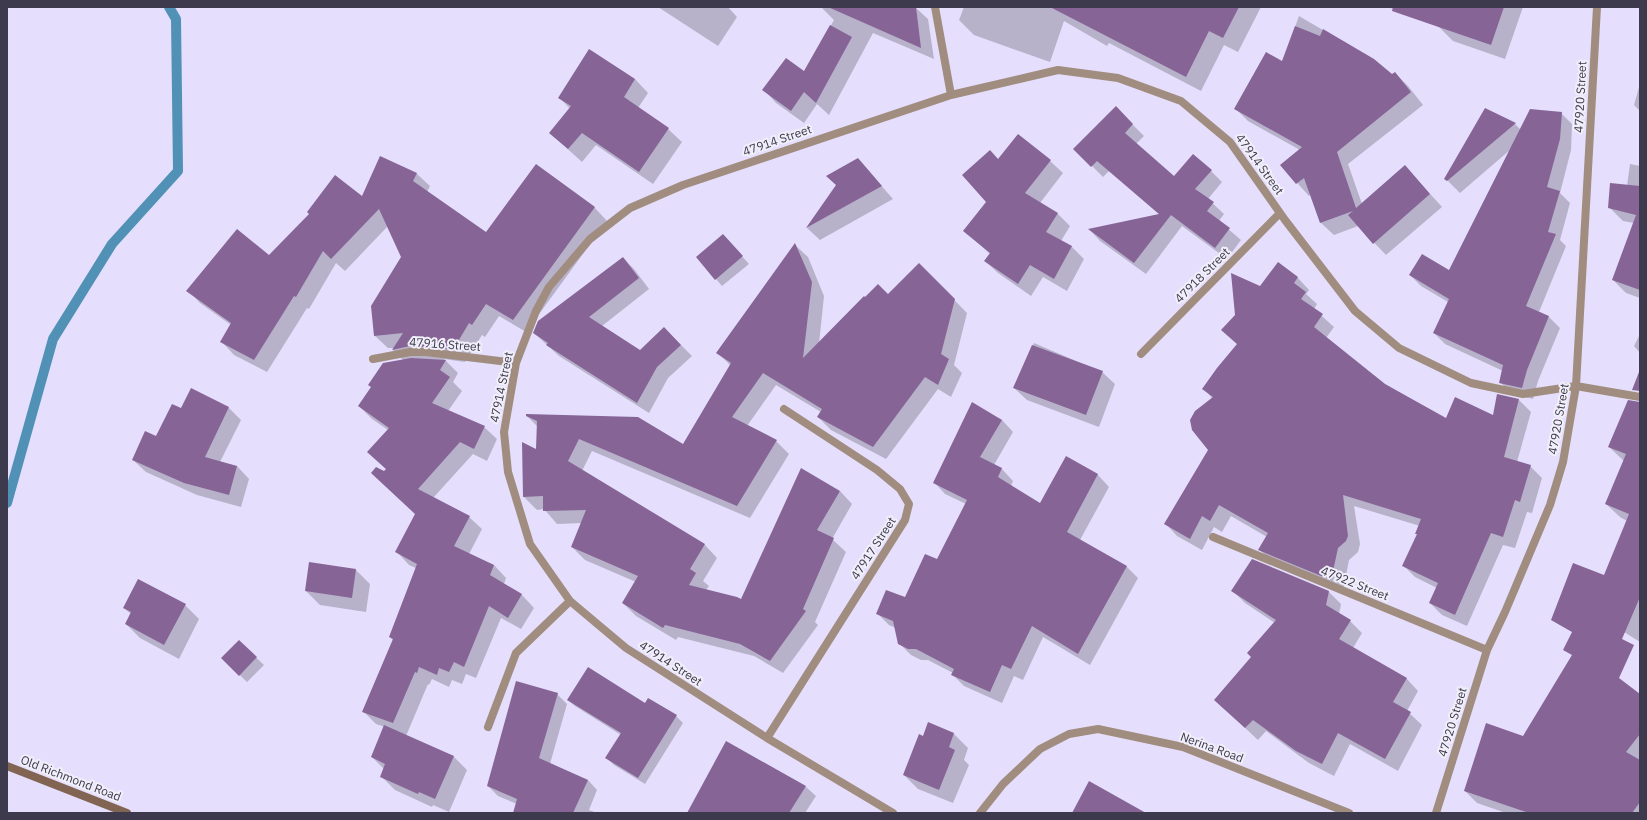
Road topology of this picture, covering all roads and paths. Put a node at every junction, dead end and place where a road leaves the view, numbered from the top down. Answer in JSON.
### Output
{"nodes":[{"id":1,"x":935,"y":7,"type":"edge"},
{"id":2,"x":1597,"y":7,"type":"edge"},
{"id":3,"x":951,"y":95,"type":"junction"},
{"id":4,"x":1280,"y":213,"type":"junction"},
{"id":5,"x":1141,"y":354,"type":"dead end"},
{"id":6,"x":373,"y":359,"type":"dead end"},
{"id":7,"x":516,"y":363,"type":"junction"},
{"id":8,"x":1576,"y":386,"type":"junction"},
{"id":9,"x":1640,"y":397,"type":"edge"},
{"id":10,"x":784,"y":409,"type":"dead end"},
{"id":11,"x":1213,"y":537,"type":"dead end"},
{"id":12,"x":570,"y":601,"type":"junction"},
{"id":13,"x":1487,"y":650,"type":"junction"},
{"id":14,"x":488,"y":727,"type":"dead end"},
{"id":15,"x":768,"y":738,"type":"junction"},
{"id":16,"x":7,"y":766,"type":"edge"},
{"id":17,"x":127,"y":813,"type":"edge"},
{"id":18,"x":893,"y":813,"type":"edge"},
{"id":19,"x":980,"y":813,"type":"edge"},
{"id":20,"x":1348,"y":813,"type":"edge"},
{"id":21,"x":1436,"y":813,"type":"edge"}],
"edges":[{"from":1,"to":3,"type":"street"},
{"from":2,"to":8,"type":"street","name":"47920 Street"},
{"from":3,"to":4,"type":"street","name":"47914 Street"},
{"from":3,"to":7,"type":"street","name":"47914 Street"},
{"from":4,"to":5,"type":"street","name":"47918 Street"},
{"from":4,"to":8,"type":"street","name":"47914 Street"},
{"from":6,"to":7,"type":"street","name":"47916 Street"},
{"from":7,"to":12,"type":"street","name":"47914 Street"},
{"from":8,"to":9,"type":"street","name":"47914 Street"},
{"from":8,"to":13,"type":"street","name":"47920 Street"},
{"from":10,"to":15,"type":"street","name":"47917 Street"},
{"from":11,"to":13,"type":"street","name":"47922 Street"},
{"from":12,"to":14,"type":"street"},
{"from":12,"to":15,"type":"street","name":"47914 Street"},
{"from":13,"to":21,"type":"street","name":"47920 Street"},
{"from":15,"to":18,"type":"street","name":"47914 Street"},
{"from":16,"to":17,"type":"street","name":"Old Richmond Road"},
{"from":19,"to":20,"type":"street","name":"Nerina Road"}]}
